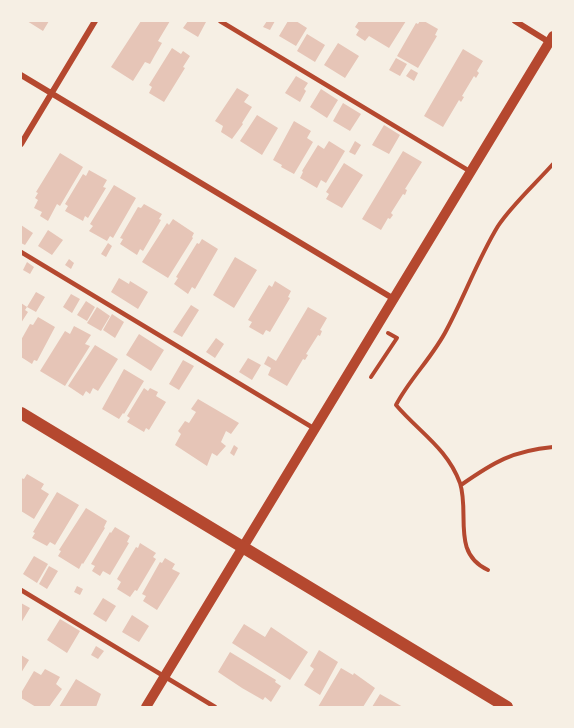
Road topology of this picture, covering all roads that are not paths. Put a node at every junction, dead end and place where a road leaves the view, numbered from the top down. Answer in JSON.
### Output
{"nodes":[{"id":1,"x":95,"y":21,"type":"edge"},
{"id":2,"x":220,"y":21,"type":"edge"},
{"id":3,"x":515,"y":21,"type":"edge"},
{"id":4,"x":551,"y":39,"type":"edge"},
{"id":5,"x":21,"y":75,"type":"edge"},
{"id":6,"x":51,"y":93,"type":"junction"},
{"id":7,"x":21,"y":144,"type":"edge"},
{"id":8,"x":471,"y":172,"type":"junction"},
{"id":9,"x":21,"y":252,"type":"edge"},
{"id":10,"x":394,"y":299,"type":"junction"},
{"id":11,"x":21,"y":413,"type":"edge"},
{"id":12,"x":315,"y":429,"type":"junction"},
{"id":13,"x":243,"y":548,"type":"junction"},
{"id":14,"x":21,"y":590,"type":"edge"},
{"id":15,"x":164,"y":676,"type":"junction"},
{"id":16,"x":146,"y":707,"type":"edge"},
{"id":17,"x":215,"y":707,"type":"edge"},
{"id":18,"x":507,"y":707,"type":"edge"}],
"edges":[{"from":1,"to":6,"type":"street"},
{"from":2,"to":8,"type":"lane"},
{"from":3,"to":4,"type":"street"},
{"from":4,"to":8,"type":"street"},
{"from":5,"to":6,"type":"street"},
{"from":6,"to":7,"type":"street"},
{"from":6,"to":10,"type":"street"},
{"from":8,"to":10,"type":"street"},
{"from":9,"to":12,"type":"lane"},
{"from":10,"to":12,"type":"street"},
{"from":11,"to":13,"type":"main road"},
{"from":12,"to":13,"type":"street"},
{"from":13,"to":15,"type":"street"},
{"from":13,"to":18,"type":"main road"},
{"from":14,"to":15,"type":"lane"},
{"from":15,"to":16,"type":"street"},
{"from":15,"to":17,"type":"lane"}]}
